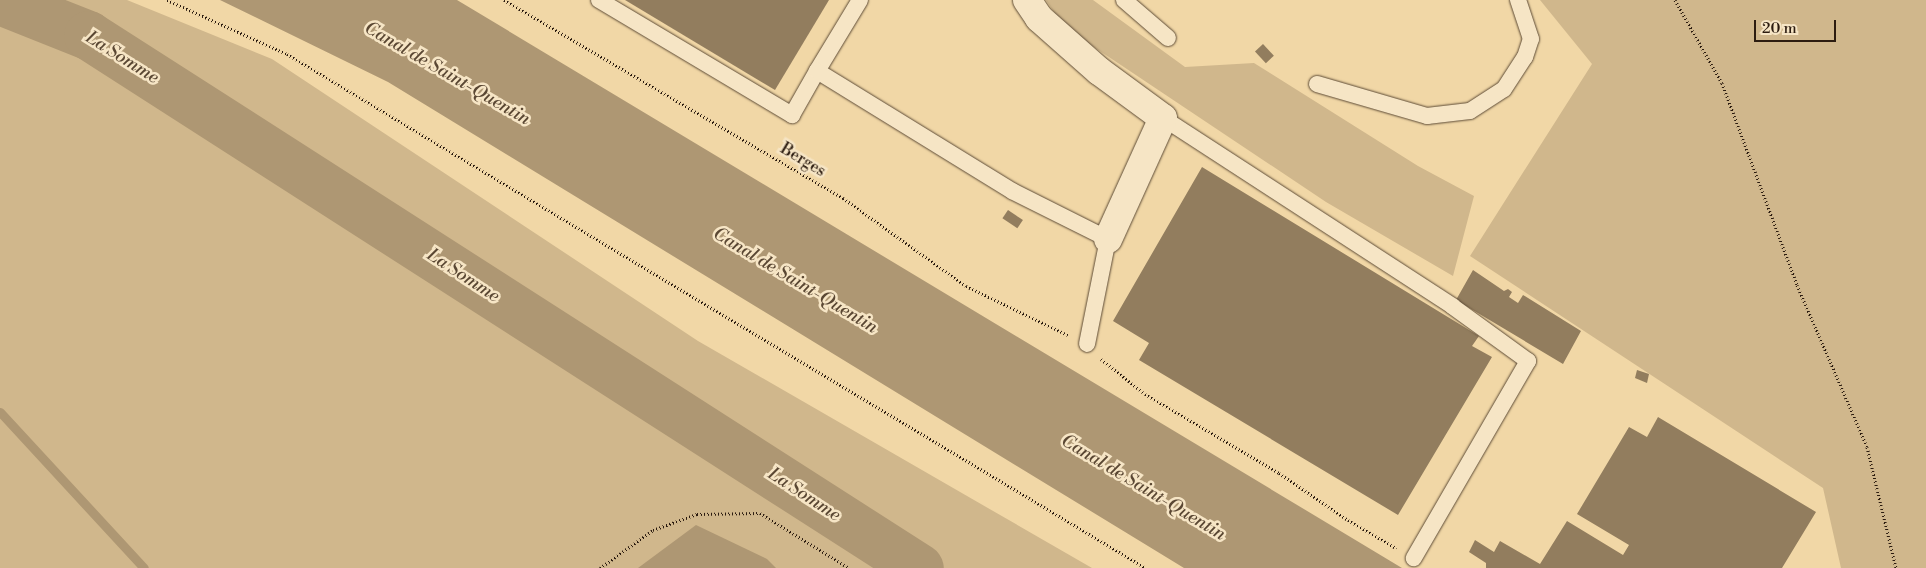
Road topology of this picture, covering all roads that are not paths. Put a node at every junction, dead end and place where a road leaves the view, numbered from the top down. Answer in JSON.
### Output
{"nodes":[{"id":1,"x":599,"y":0,"type":"edge"},
{"id":2,"x":860,"y":0,"type":"edge"},
{"id":3,"x":1027,"y":0,"type":"edge"},
{"id":4,"x":1124,"y":0,"type":"edge"},
{"id":5,"x":1518,"y":0,"type":"edge"},
{"id":6,"x":1168,"y":38,"type":"dead end"},
{"id":7,"x":818,"y":70,"type":"junction"},
{"id":8,"x":1317,"y":84,"type":"dead end"},
{"id":9,"x":1163,"y":118,"type":"junction"},
{"id":10,"x":1108,"y":239,"type":"junction"},
{"id":11,"x":1086,"y":344,"type":"road end"},
{"id":12,"x":1414,"y":558,"type":"road end"}],
"edges":[{"from":1,"to":7,"type":"lane"},
{"from":2,"to":7,"type":"lane"},
{"from":3,"to":9,"type":"street"},
{"from":4,"to":6,"type":"lane"},
{"from":5,"to":8,"type":"lane"},
{"from":7,"to":10,"type":"lane"},
{"from":9,"to":10,"type":"street"},
{"from":9,"to":12,"type":"lane"},
{"from":10,"to":11,"type":"lane"}]}
